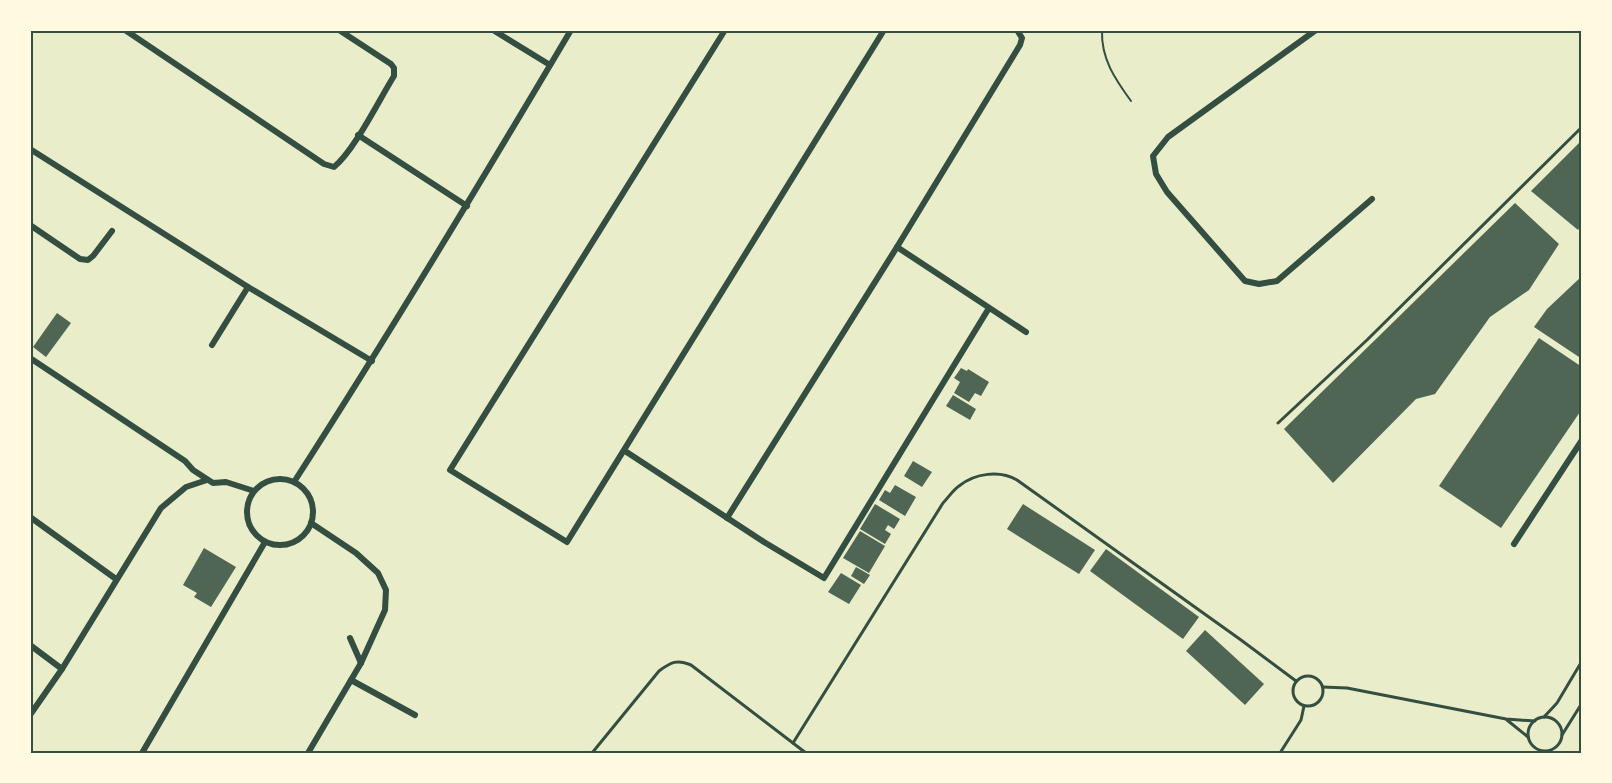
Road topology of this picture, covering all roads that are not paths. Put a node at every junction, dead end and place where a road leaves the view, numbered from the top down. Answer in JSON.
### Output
{"nodes":[{"id":1,"x":125,"y":30,"type":"edge"},
{"id":2,"x":339,"y":30,"type":"edge"},
{"id":3,"x":493,"y":30,"type":"edge"},
{"id":4,"x":571,"y":30,"type":"edge"},
{"id":5,"x":726,"y":30,"type":"edge"},
{"id":6,"x":884,"y":30,"type":"edge"},
{"id":7,"x":1017,"y":30,"type":"edge"},
{"id":8,"x":1316,"y":30,"type":"edge"},
{"id":9,"x":550,"y":65,"type":"junction"},
{"id":10,"x":1582,"y":127,"type":"edge"},
{"id":11,"x":358,"y":135,"type":"junction"},
{"id":12,"x":30,"y":149,"type":"edge"},
{"id":13,"x":1372,"y":199,"type":"dead end"},
{"id":14,"x":467,"y":206,"type":"junction"},
{"id":15,"x":30,"y":225,"type":"edge"},
{"id":16,"x":112,"y":231,"type":"dead end"},
{"id":17,"x":897,"y":247,"type":"junction"},
{"id":18,"x":248,"y":287,"type":"junction"},
{"id":19,"x":989,"y":308,"type":"junction"},
{"id":20,"x":1026,"y":332,"type":"dead end"},
{"id":21,"x":212,"y":345,"type":"dead end"},
{"id":22,"x":30,"y":358,"type":"edge"},
{"id":23,"x":372,"y":361,"type":"junction"},
{"id":24,"x":1278,"y":423,"type":"dead end"},
{"id":25,"x":1582,"y":440,"type":"edge"},
{"id":26,"x":625,"y":451,"type":"junction"},
{"id":27,"x":207,"y":480,"type":"junction"},
{"id":28,"x":294,"y":482,"type":"junction"},
{"id":29,"x":254,"y":491,"type":"junction"},
{"id":30,"x":30,"y":517,"type":"edge"},
{"id":31,"x":727,"y":518,"type":"junction"},
{"id":32,"x":311,"y":523,"type":"junction"},
{"id":33,"x":265,"y":542,"type":"junction"},
{"id":34,"x":1514,"y":544,"type":"dead end"},
{"id":35,"x":116,"y":579,"type":"junction"},
{"id":36,"x":350,"y":638,"type":"dead end"},
{"id":37,"x":30,"y":645,"type":"edge"},
{"id":38,"x":1582,"y":661,"type":"edge"},
{"id":39,"x":361,"y":663,"type":"junction"},
{"id":40,"x":62,"y":669,"type":"junction"},
{"id":41,"x":351,"y":680,"type":"junction"},
{"id":42,"x":1296,"y":681,"type":"junction"},
{"id":43,"x":1323,"y":687,"type":"junction"},
{"id":44,"x":1582,"y":703,"type":"edge"},
{"id":45,"x":1304,"y":706,"type":"junction"},
{"id":46,"x":30,"y":715,"type":"edge"},
{"id":47,"x":415,"y":715,"type":"dead end"},
{"id":48,"x":1506,"y":718,"type":"junction"},
{"id":49,"x":1543,"y":718,"type":"junction"},
{"id":50,"x":1535,"y":721,"type":"junction"},
{"id":51,"x":1562,"y":736,"type":"junction"},
{"id":52,"x":1529,"y":738,"type":"junction"},
{"id":53,"x":793,"y":743,"type":"junction"},
{"id":54,"x":1547,"y":752,"type":"edge"},
{"id":55,"x":142,"y":753,"type":"edge"},
{"id":56,"x":308,"y":753,"type":"edge"},
{"id":57,"x":592,"y":753,"type":"edge"},
{"id":58,"x":806,"y":753,"type":"edge"},
{"id":59,"x":1280,"y":753,"type":"edge"}],
"edges":[{"from":1,"to":11,"type":"street"},
{"from":2,"to":11,"type":"street"},
{"from":3,"to":9,"type":"street"},
{"from":4,"to":9,"type":"street"},
{"from":5,"to":26,"type":"street"},
{"from":6,"to":26,"type":"street"},
{"from":7,"to":17,"type":"street"},
{"from":8,"to":13,"type":"street"},
{"from":9,"to":14,"type":"street"},
{"from":10,"to":24,"type":"lane"},
{"from":11,"to":14,"type":"street"},
{"from":12,"to":18,"type":"street"},
{"from":14,"to":23,"type":"street"},
{"from":15,"to":16,"type":"street"},
{"from":17,"to":19,"type":"street"},
{"from":17,"to":31,"type":"street"},
{"from":18,"to":21,"type":"street"},
{"from":18,"to":23,"type":"street"},
{"from":19,"to":20,"type":"street"},
{"from":19,"to":31,"type":"street"},
{"from":22,"to":27,"type":"street"},
{"from":23,"to":28,"type":"street"},
{"from":25,"to":34,"type":"street"},
{"from":26,"to":31,"type":"street"},
{"from":27,"to":29,"type":"street"},
{"from":27,"to":35,"type":"street"},
{"from":28,"to":29,"type":"street"},
{"from":28,"to":32,"type":"street"},
{"from":29,"to":33,"type":"street"},
{"from":30,"to":35,"type":"street"},
{"from":32,"to":33,"type":"street"},
{"from":32,"to":39,"type":"street"},
{"from":33,"to":55,"type":"street"},
{"from":35,"to":40,"type":"street"},
{"from":36,"to":39,"type":"street"},
{"from":37,"to":40,"type":"street"},
{"from":38,"to":49,"type":"lane"},
{"from":39,"to":41,"type":"street"},
{"from":40,"to":46,"type":"street"},
{"from":41,"to":47,"type":"street"},
{"from":41,"to":56,"type":"street"},
{"from":42,"to":43,"type":"lane"},
{"from":42,"to":45,"type":"lane"},
{"from":42,"to":53,"type":"lane"},
{"from":43,"to":45,"type":"lane"},
{"from":43,"to":48,"type":"lane"},
{"from":44,"to":51,"type":"lane"},
{"from":45,"to":59,"type":"lane"},
{"from":48,"to":50,"type":"lane"},
{"from":48,"to":52,"type":"lane"},
{"from":49,"to":50,"type":"lane"},
{"from":49,"to":51,"type":"lane"},
{"from":50,"to":52,"type":"lane"},
{"from":51,"to":54,"type":"lane"},
{"from":52,"to":54,"type":"lane"},
{"from":53,"to":57,"type":"lane"},
{"from":53,"to":58,"type":"lane"}]}
